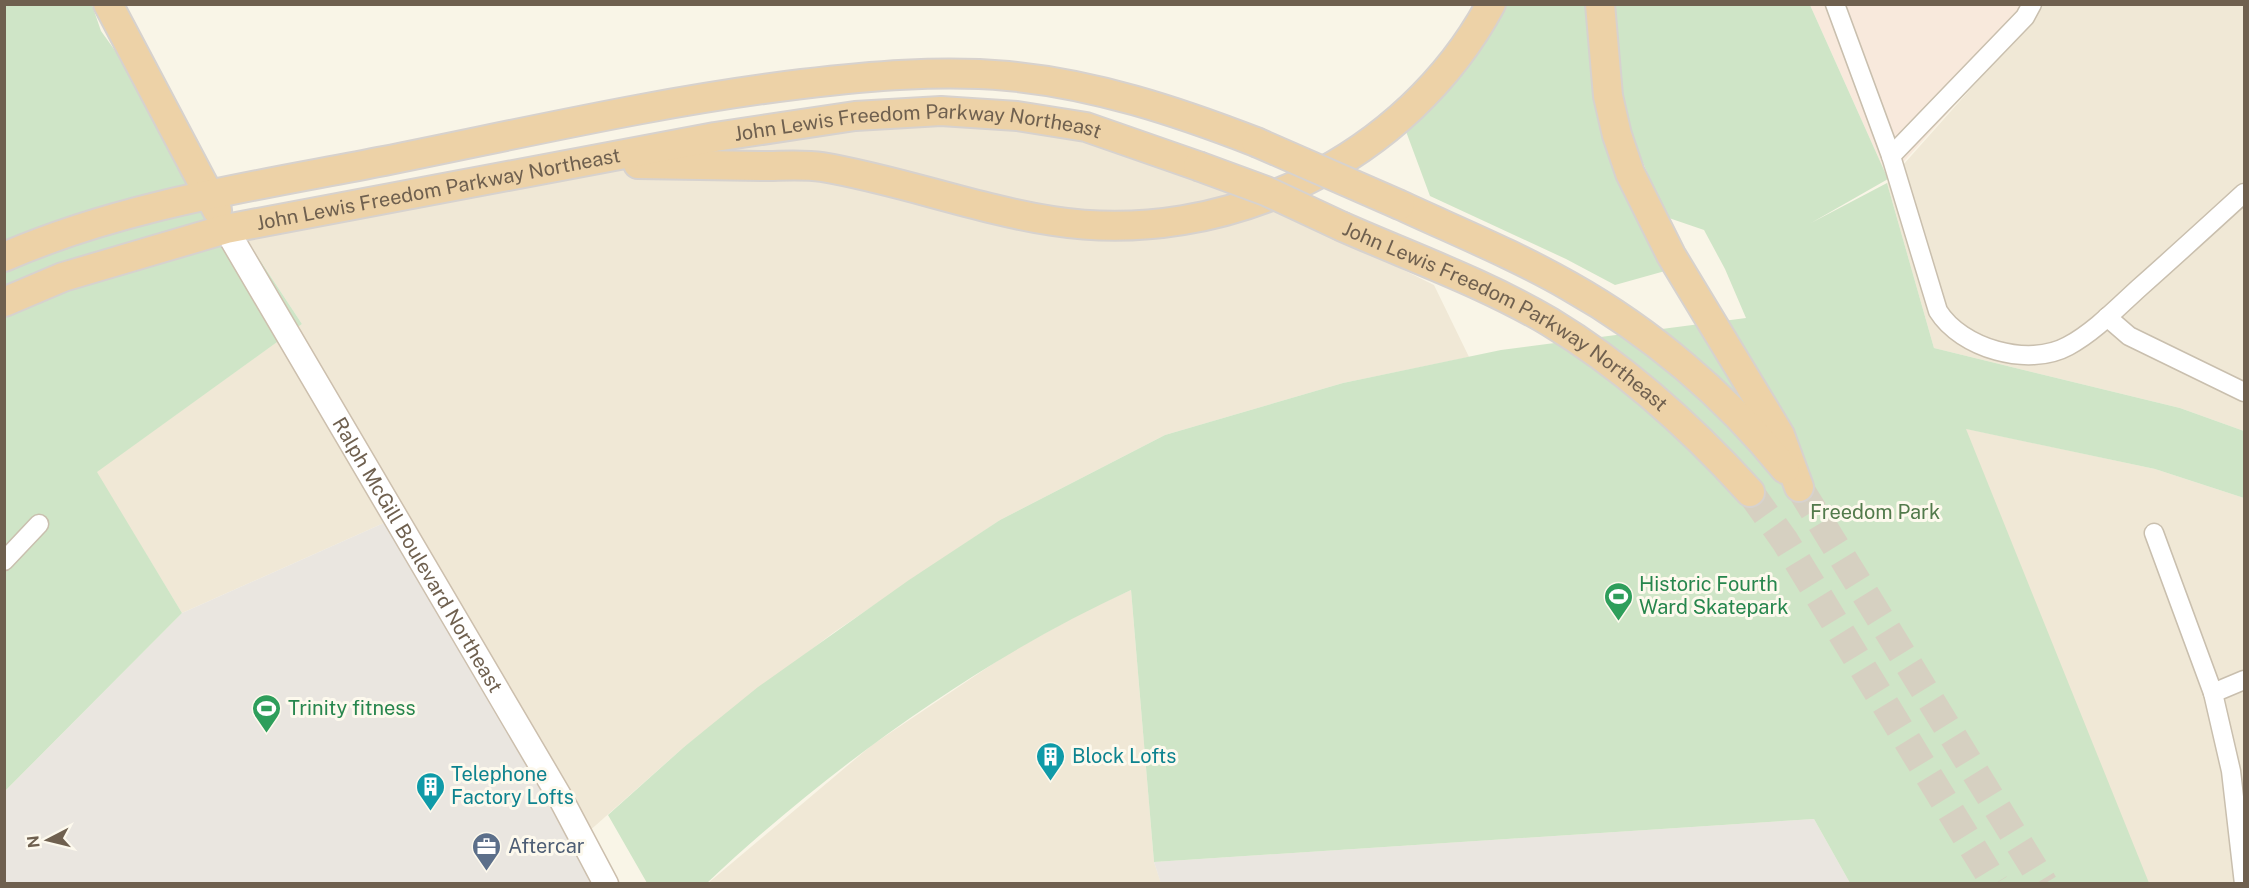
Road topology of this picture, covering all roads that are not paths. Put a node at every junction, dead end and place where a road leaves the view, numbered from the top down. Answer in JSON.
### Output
{"nodes":[{"id":1,"x":108,"y":4,"type":"edge"},
{"id":2,"x":1491,"y":4,"type":"edge"},
{"id":3,"x":1600,"y":4,"type":"edge"},
{"id":4,"x":1835,"y":4,"type":"edge"},
{"id":5,"x":2032,"y":4,"type":"edge"},
{"id":6,"x":1891,"y":156,"type":"junction"},
{"id":7,"x":582,"y":163,"type":"junction"},
{"id":8,"x":2244,"y":193,"type":"edge"},
{"id":9,"x":209,"y":194,"type":"junction"},
{"id":10,"x":226,"y":228,"type":"junction"},
{"id":11,"x":4,"y":257,"type":"edge"},
{"id":12,"x":4,"y":302,"type":"edge"},
{"id":13,"x":2107,"y":317,"type":"junction"},
{"id":14,"x":2244,"y":392,"type":"edge"},
{"id":15,"x":1750,"y":492,"type":"tunnel mouth"},
{"id":16,"x":39,"y":524,"type":"dead end"},
{"id":17,"x":2154,"y":533,"type":"dead end"},
{"id":18,"x":4,"y":561,"type":"edge"},
{"id":19,"x":2244,"y":680,"type":"edge"},
{"id":20,"x":2213,"y":693,"type":"junction"},
{"id":21,"x":606,"y":884,"type":"edge"},
{"id":22,"x":2244,"y":884,"type":"edge"}],
"edges":[{"from":1,"to":9,"type":"highway"},
{"from":2,"to":7,"type":"highway"},
{"from":3,"to":9,"type":"highway","name":"John Lewis Freedom Parkway Northeast","bridge":true},
{"from":4,"to":6,"type":"street"},
{"from":5,"to":6,"type":"street"},
{"from":6,"to":13,"type":"street"},
{"from":7,"to":10,"type":"highway","name":"John Lewis Freedom Parkway Northeast"},
{"from":7,"to":15,"type":"highway","name":"John Lewis Freedom Parkway Northeast","bridge":true},
{"from":8,"to":13,"type":"street"},
{"from":9,"to":10,"type":"highway"},
{"from":9,"to":11,"type":"highway","name":"John Lewis Freedom Parkway Northeast"},
{"from":10,"to":12,"type":"highway","name":"John Lewis Freedom Parkway Northeast"},
{"from":10,"to":21,"type":"main road","name":"Ralph McGill Boulevard Northeast"},
{"from":13,"to":14,"type":"street"},
{"from":16,"to":18,"type":"street"},
{"from":17,"to":20,"type":"street"},
{"from":19,"to":20,"type":"street"},
{"from":20,"to":22,"type":"street"}]}
